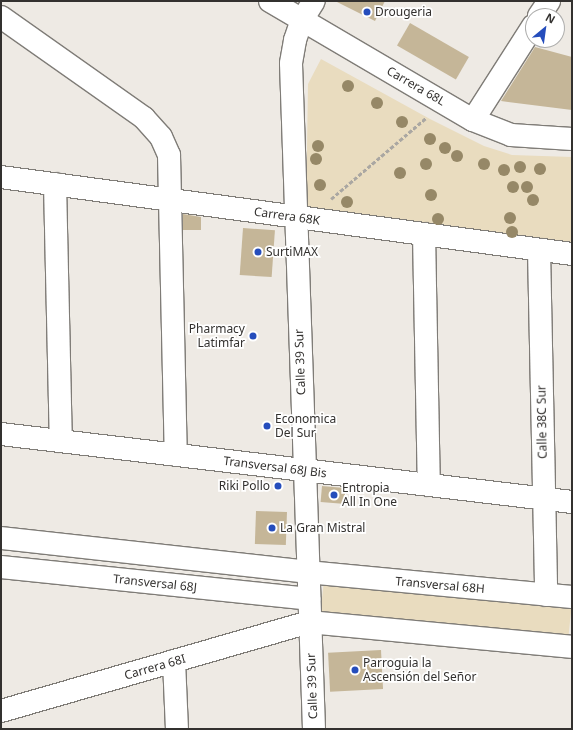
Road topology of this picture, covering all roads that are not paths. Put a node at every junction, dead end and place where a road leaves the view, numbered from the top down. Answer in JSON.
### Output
{"nodes":[{"id":1,"x":270,"y":1,"type":"edge"},
{"id":2,"x":314,"y":1,"type":"edge"},
{"id":3,"x":1,"y":18,"type":"edge"},
{"id":4,"x":302,"y":20,"type":"junction"},
{"id":5,"x":525,"y":39,"type":"edge"},
{"id":6,"x":473,"y":120,"type":"junction"},
{"id":7,"x":572,"y":139,"type":"edge"},
{"id":8,"x":1,"y":177,"type":"edge"},
{"id":9,"x":55,"y":184,"type":"junction"},
{"id":10,"x":169,"y":200,"type":"junction"},
{"id":11,"x":296,"y":217,"type":"junction"},
{"id":12,"x":424,"y":234,"type":"junction"},
{"id":13,"x":538,"y":250,"type":"junction"},
{"id":14,"x":572,"y":254,"type":"edge"},
{"id":15,"x":1,"y":434,"type":"edge"},
{"id":16,"x":61,"y":441,"type":"junction"},
{"id":17,"x":176,"y":455,"type":"junction"},
{"id":18,"x":304,"y":470,"type":"junction"},
{"id":19,"x":429,"y":485,"type":"junction"},
{"id":20,"x":544,"y":498,"type":"junction"},
{"id":21,"x":572,"y":502,"type":"edge"},
{"id":22,"x":1,"y":538,"type":"edge"},
{"id":23,"x":1,"y":567,"type":"edge"},
{"id":24,"x":307,"y":572,"type":"junction"},
{"id":25,"x":546,"y":595,"type":"junction"},
{"id":26,"x":572,"y":597,"type":"edge"},
{"id":27,"x":308,"y":599,"type":"junction"},
{"id":28,"x":310,"y":622,"type":"junction"},
{"id":29,"x":572,"y":647,"type":"edge"},
{"id":30,"x":174,"y":661,"type":"junction"},
{"id":31,"x":1,"y":712,"type":"edge"},
{"id":32,"x":177,"y":729,"type":"edge"},
{"id":33,"x":314,"y":729,"type":"edge"}],
"edges":[{"from":1,"to":4,"type":"street","name":"Carrera 68L"},
{"from":2,"to":4,"type":"street","name":"Calle 39 Sur"},
{"from":3,"to":10,"type":"street"},
{"from":4,"to":6,"type":"street","name":"Carrera 68L"},
{"from":4,"to":11,"type":"street","name":"Calle 39 Sur"},
{"from":5,"to":6,"type":"street"},
{"from":6,"to":7,"type":"street","name":"Carrera 68L"},
{"from":8,"to":9,"type":"street","name":"Carrera 68K"},
{"from":9,"to":10,"type":"street","name":"Carrera 68K"},
{"from":9,"to":16,"type":"street"},
{"from":10,"to":11,"type":"street","name":"Carrera 68K"},
{"from":10,"to":17,"type":"street"},
{"from":11,"to":12,"type":"street","name":"Carrera 68K"},
{"from":11,"to":18,"type":"street","name":"Calle 39 Sur"},
{"from":12,"to":13,"type":"street","name":"Carrera 68K"},
{"from":12,"to":19,"type":"street"},
{"from":13,"to":14,"type":"street","name":"Carrera 68K"},
{"from":13,"to":20,"type":"street","name":"Calle 38C Sur"},
{"from":15,"to":16,"type":"street","name":"Transversal 68J Bis"},
{"from":16,"to":17,"type":"street","name":"Transversal 68J Bis"},
{"from":17,"to":18,"type":"street","name":"Transversal 68J Bis"},
{"from":18,"to":19,"type":"street","name":"Transversal 68J Bis"},
{"from":18,"to":24,"type":"street","name":"Calle 39 Sur"},
{"from":19,"to":20,"type":"street","name":"Transversal 68J Bis"},
{"from":20,"to":21,"type":"street","name":"Transversal 68J Bis"},
{"from":20,"to":25,"type":"street","name":"Calle 38C Sur"},
{"from":22,"to":24,"type":"street"},
{"from":23,"to":27,"type":"street","name":"Transversal 68J"},
{"from":24,"to":25,"type":"street","name":"Transversal 68H"},
{"from":24,"to":27,"type":"street","name":"Calle 39 Sur"},
{"from":25,"to":26,"type":"street","name":"Transversal 68H"},
{"from":27,"to":28,"type":"street","name":"Calle 39 Sur"},
{"from":28,"to":29,"type":"street"},
{"from":28,"to":30,"type":"street","name":"Carrera 68I"},
{"from":28,"to":33,"type":"street","name":"Calle 39 Sur"},
{"from":30,"to":31,"type":"street","name":"Carrera 68I"},
{"from":30,"to":32,"type":"street"}]}
